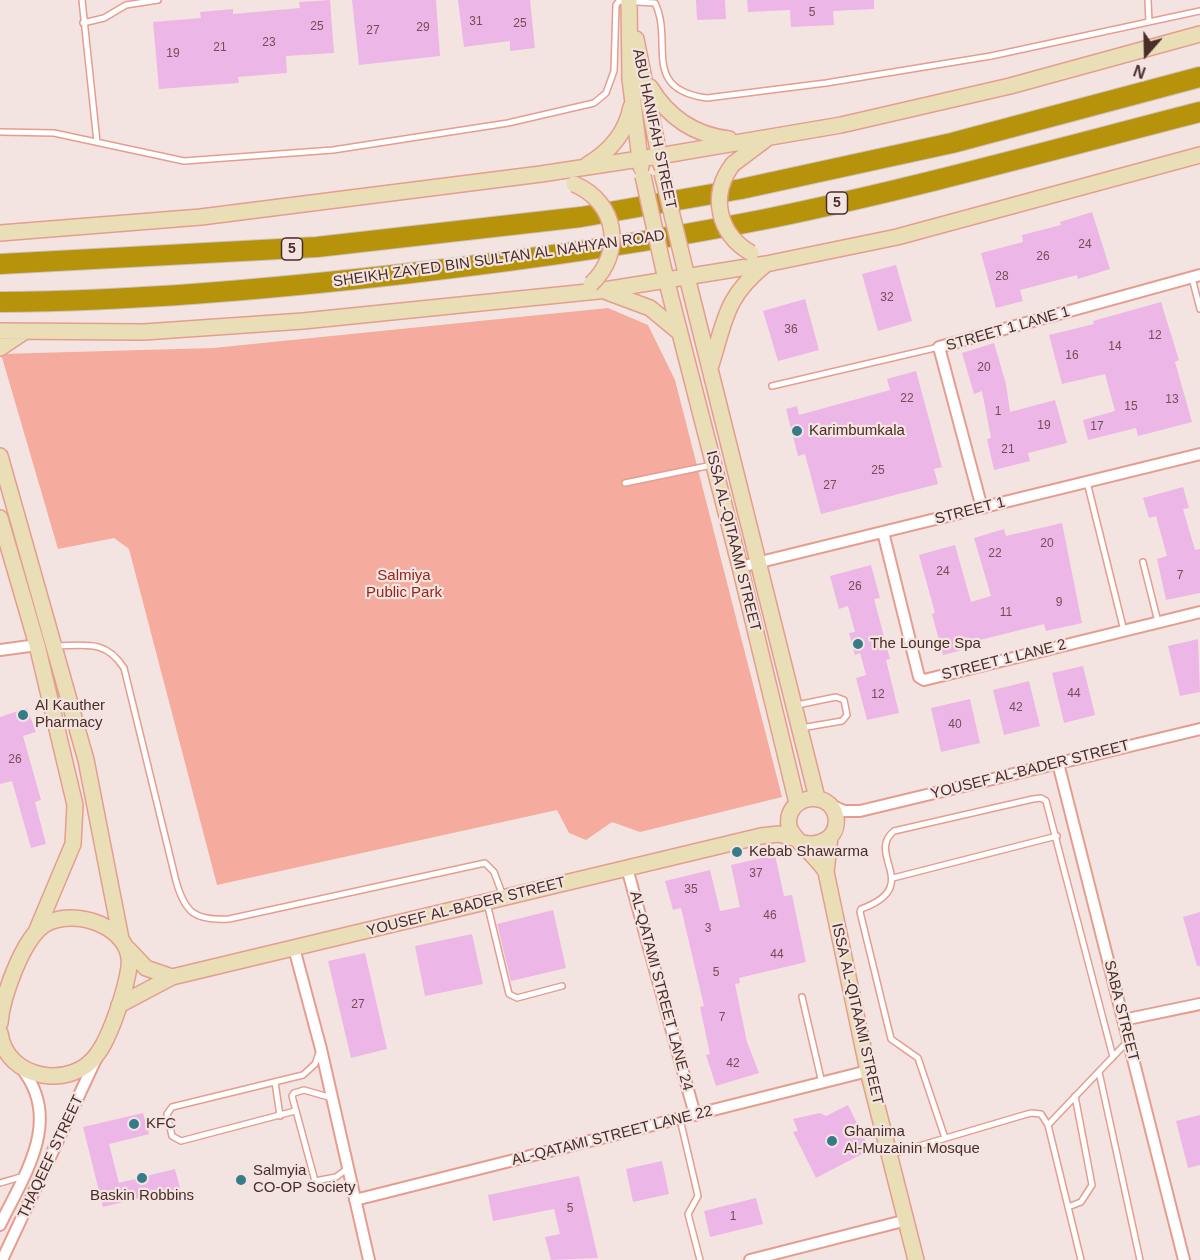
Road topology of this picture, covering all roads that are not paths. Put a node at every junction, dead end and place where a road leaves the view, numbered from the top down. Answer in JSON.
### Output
{"nodes":[{"id":1,"x":82,"y":0,"type":"edge"},
{"id":2,"x":158,"y":0,"type":"edge"},
{"id":3,"x":1148,"y":0,"type":"edge"},
{"id":4,"x":629,"y":5,"type":"edge"},
{"id":5,"x":1200,"y":11,"type":"edge"},
{"id":6,"x":1149,"y":22,"type":"junction"},
{"id":7,"x":83,"y":23,"type":"junction"},
{"id":8,"x":1200,"y":34,"type":"edge"},
{"id":9,"x":644,"y":76,"type":"junction"},
{"id":10,"x":1200,"y":76,"type":"edge"},
{"id":11,"x":632,"y":101,"type":"junction"},
{"id":12,"x":1200,"y":112,"type":"edge"},
{"id":13,"x":1200,"y":117,"type":"edge"},
{"id":14,"x":1158,"y":123,"type":"junction"},
{"id":15,"x":0,"y":132,"type":"edge"},
{"id":16,"x":770,"y":137,"type":"junction"},
{"id":17,"x":744,"y":140,"type":"junction"},
{"id":18,"x":97,"y":142,"type":"junction"},
{"id":19,"x":1200,"y":155,"type":"edge"},
{"id":20,"x":659,"y":156,"type":"junction"},
{"id":21,"x":639,"y":159,"type":"junction"},
{"id":22,"x":579,"y":168,"type":"junction"},
{"id":23,"x":541,"y":174,"type":"junction"},
{"id":24,"x":0,"y":233,"type":"edge"},
{"id":25,"x":772,"y":262,"type":"junction"},
{"id":26,"x":1,"y":263,"type":"edge"},
{"id":27,"x":687,"y":273,"type":"junction"},
{"id":28,"x":665,"y":275,"type":"junction"},
{"id":29,"x":1196,"y":277,"type":"edge"},
{"id":30,"x":595,"y":287,"type":"junction"},
{"id":31,"x":0,"y":302,"type":"edge"},
{"id":32,"x":52,"y":302,"type":"junction"},
{"id":33,"x":0,"y":307,"type":"edge"},
{"id":34,"x":1200,"y":309,"type":"edge"},
{"id":35,"x":0,"y":331,"type":"edge"},
{"id":36,"x":24,"y":332,"type":"junction"},
{"id":37,"x":679,"y":332,"type":"junction"},
{"id":38,"x":939,"y":347,"type":"junction"},
{"id":39,"x":0,"y":348,"type":"edge"},
{"id":40,"x":710,"y":368,"type":"junction"},
{"id":41,"x":772,"y":386,"type":"dead end"},
{"id":42,"x":1200,"y":454,"type":"edge"},
{"id":43,"x":0,"y":456,"type":"edge"},
{"id":44,"x":713,"y":464,"type":"junction"},
{"id":45,"x":1087,"y":482,"type":"junction"},
{"id":46,"x":625,"y":483,"type":"dead end"},
{"id":47,"x":982,"y":508,"type":"junction"},
{"id":48,"x":0,"y":518,"type":"edge"},
{"id":49,"x":883,"y":532,"type":"junction"},
{"id":50,"x":1143,"y":562,"type":"dead end"},
{"id":51,"x":756,"y":563,"type":"junction"},
{"id":52,"x":740,"y":567,"type":"junction"},
{"id":53,"x":1200,"y":612,"type":"edge"},
{"id":54,"x":1158,"y":623,"type":"junction"},
{"id":55,"x":1124,"y":631,"type":"junction"},
{"id":56,"x":37,"y":645,"type":"junction"},
{"id":57,"x":54,"y":646,"type":"junction"},
{"id":58,"x":0,"y":650,"type":"edge"},
{"id":59,"x":793,"y":706,"type":"junction"},
{"id":60,"x":799,"y":728,"type":"junction"},
{"id":61,"x":1200,"y":729,"type":"edge"},
{"id":62,"x":1058,"y":763,"type":"junction"},
{"id":63,"x":823,"y":801,"type":"junction"},
{"id":64,"x":794,"y":807,"type":"junction"},
{"id":65,"x":860,"y":811,"type":"junction"},
{"id":66,"x":832,"y":834,"type":"junction"},
{"id":67,"x":760,"y":836,"type":"junction"},
{"id":68,"x":1057,"y":836,"type":"junction"},
{"id":69,"x":800,"y":841,"type":"junction"},
{"id":70,"x":627,"y":868,"type":"junction"},
{"id":71,"x":826,"y":872,"type":"junction"},
{"id":72,"x":893,"y":878,"type":"junction"},
{"id":73,"x":504,"y":898,"type":"junction"},
{"id":74,"x":487,"y":902,"type":"junction"},
{"id":75,"x":34,"y":936,"type":"junction"},
{"id":76,"x":124,"y":943,"type":"junction"},
{"id":77,"x":294,"y":948,"type":"junction"},
{"id":78,"x":172,"y":977,"type":"junction"},
{"id":79,"x":562,"y":986,"type":"dead end"},
{"id":80,"x":802,"y":997,"type":"dead end"},
{"id":81,"x":3,"y":999,"type":"edge"},
{"id":82,"x":1200,"y":1004,"type":"edge"},
{"id":83,"x":119,"y":1005,"type":"junction"},
{"id":84,"x":1123,"y":1020,"type":"junction"},
{"id":85,"x":0,"y":1023,"type":"edge"},
{"id":86,"x":1,"y":1041,"type":"edge"},
{"id":87,"x":1128,"y":1041,"type":"junction"},
{"id":88,"x":321,"y":1049,"type":"junction"},
{"id":89,"x":98,"y":1054,"type":"junction"},
{"id":90,"x":1113,"y":1057,"type":"junction"},
{"id":91,"x":20,"y":1067,"type":"junction"},
{"id":92,"x":868,"y":1071,"type":"junction"},
{"id":93,"x":1099,"y":1072,"type":"junction"},
{"id":94,"x":275,"y":1082,"type":"junction"},
{"id":95,"x":822,"y":1083,"type":"junction"},
{"id":96,"x":1076,"y":1096,"type":"junction"},
{"id":97,"x":332,"y":1098,"type":"junction"},
{"id":98,"x":295,"y":1111,"type":"junction"},
{"id":99,"x":695,"y":1115,"type":"junction"},
{"id":100,"x":280,"y":1116,"type":"junction"},
{"id":101,"x":680,"y":1119,"type":"junction"},
{"id":102,"x":1048,"y":1125,"type":"junction"},
{"id":103,"x":945,"y":1138,"type":"junction"},
{"id":104,"x":890,"y":1155,"type":"junction"},
{"id":105,"x":348,"y":1169,"type":"junction"},
{"id":106,"x":24,"y":1176,"type":"junction"},
{"id":107,"x":0,"y":1184,"type":"edge"},
{"id":108,"x":355,"y":1200,"type":"junction"},
{"id":109,"x":1068,"y":1207,"type":"junction"},
{"id":110,"x":907,"y":1220,"type":"junction"},
{"id":111,"x":0,"y":1225,"type":"edge"},
{"id":112,"x":2,"y":1260,"type":"edge"},
{"id":113,"x":369,"y":1260,"type":"edge"},
{"id":114,"x":700,"y":1260,"type":"edge"},
{"id":115,"x":750,"y":1260,"type":"edge"},
{"id":116,"x":916,"y":1260,"type":"edge"},
{"id":117,"x":1081,"y":1260,"type":"edge"},
{"id":118,"x":1140,"y":1260,"type":"edge"},
{"id":119,"x":1184,"y":1260,"type":"edge"}],
"edges":[{"from":1,"to":7,"type":"lane"},
{"from":2,"to":7,"type":"lane"},
{"from":3,"to":6,"type":"lane"},
{"from":4,"to":6,"type":"lane"},
{"from":4,"to":9,"type":"street","name":"ABU HANIFAH STREET"},
{"from":4,"to":11,"type":"street","name":"ABU HANIFAH STREET"},
{"from":4,"to":18,"type":"lane"},
{"from":5,"to":6,"type":"lane"},
{"from":7,"to":18,"type":"lane"},
{"from":8,"to":16,"type":"street"},
{"from":9,"to":17,"type":"street"},
{"from":9,"to":20,"type":"street","name":"ABU HANIFAH STREET"},
{"from":10,"to":26,"type":"highway","name":"SHEIKH ZAYED BIN SULTAN AL NAHYAN ROAD","number":"5"},
{"from":11,"to":21,"type":"street","name":"ABU HANIFAH STREET"},
{"from":11,"to":22,"type":"street"},
{"from":12,"to":14,"type":"highway","name":"SHEIKH ZAYED BIN SULTAN AL NAHYAN ROAD","number":"5"},
{"from":13,"to":14,"type":"highway"},
{"from":14,"to":32,"type":"highway","name":"SHEIKH ZAYED BIN SULTAN AL NAHYAN ROAD","number":"5"},
{"from":15,"to":18,"type":"lane"},
{"from":16,"to":17,"type":"street"},
{"from":16,"to":25,"type":"street","bridge":true},
{"from":17,"to":20,"type":"street"},
{"from":19,"to":25,"type":"street"},
{"from":20,"to":21,"type":"street"},
{"from":20,"to":27,"type":"street","name":"ABU HANIFAH STREET","bridge":true},
{"from":21,"to":22,"type":"street"},
{"from":21,"to":28,"type":"street","name":"ABU HANIFAH STREET","bridge":true},
{"from":22,"to":23,"type":"street"},
{"from":23,"to":24,"type":"street"},
{"from":23,"to":30,"type":"street","bridge":true},
{"from":25,"to":27,"type":"street"},
{"from":25,"to":40,"type":"street"},
{"from":27,"to":28,"type":"street"},
{"from":27,"to":40,"type":"street","name":"ISSA AL-QITAAMI STREET"},
{"from":28,"to":30,"type":"street"},
{"from":28,"to":37,"type":"street","name":"ISSA AL-QITAAMI STREET"},
{"from":29,"to":34,"type":"lane"},
{"from":29,"to":38,"type":"street","name":"STREET 1 LANE 1"},
{"from":30,"to":36,"type":"street"},
{"from":30,"to":37,"type":"street"},
{"from":31,"to":32,"type":"highway","name":"SHEIKH ZAYED BIN SULTAN AL NAHYAN ROAD","number":"5"},
{"from":32,"to":33,"type":"highway"},
{"from":35,"to":36,"type":"street"},
{"from":36,"to":39,"type":"street"},
{"from":37,"to":44,"type":"street","name":"ISSA AL-QITAAMI STREET"},
{"from":38,"to":41,"type":"lane"},
{"from":38,"to":47,"type":"street","name":"STREET 1 LANE 1"},
{"from":40,"to":51,"type":"street","name":"ISSA AL-QITAAMI STREET"},
{"from":42,"to":45,"type":"street","name":"STREET 1"},
{"from":43,"to":57,"type":"street"},
{"from":44,"to":46,"type":"lane"},
{"from":44,"to":52,"type":"street","name":"ISSA AL-QITAAMI STREET"},
{"from":45,"to":47,"type":"street","name":"STREET 1"},
{"from":45,"to":55,"type":"lane"},
{"from":47,"to":49,"type":"street","name":"STREET 1"},
{"from":48,"to":56,"type":"street"},
{"from":49,"to":51,"type":"street","name":"STREET 1"},
{"from":49,"to":55,"type":"street","name":"STREET 1 LANE 2"},
{"from":50,"to":54,"type":"lane"},
{"from":51,"to":52,"type":"street","name":"STREET 1"},
{"from":51,"to":59,"type":"street","name":"ISSA AL-QITAAMI STREET"},
{"from":52,"to":64,"type":"street","name":"ISSA AL-QITAAMI STREET"},
{"from":53,"to":54,"type":"street","name":"STREET 1 LANE 2"},
{"from":54,"to":55,"type":"street","name":"STREET 1 LANE 2"},
{"from":56,"to":58,"type":"street"},
{"from":56,"to":75,"type":"street"},
{"from":57,"to":73,"type":"lane"},
{"from":57,"to":76,"type":"street"},
{"from":59,"to":60,"type":"street","name":"ISSA AL-QITAAMI STREET"},
{"from":59,"to":60,"type":"lane"},
{"from":60,"to":63,"type":"street","name":"ISSA AL-QITAAMI STREET"},
{"from":61,"to":62,"type":"street","name":"YOUSEF AL-BADER STREET"},
{"from":62,"to":65,"type":"street","name":"YOUSEF AL-BADER STREET"},
{"from":62,"to":84,"type":"street","name":"SABA STREET"},
{"from":63,"to":64,"type":"street"},
{"from":63,"to":65,"type":"street","name":"YOUSEF AL-BADER STREET"},
{"from":63,"to":66,"type":"street"},
{"from":64,"to":67,"type":"street","name":"YOUSEF AL-BADER STREET"},
{"from":64,"to":69,"type":"street"},
{"from":65,"to":66,"type":"street","name":"YOUSEF AL-BADER STREET"},
{"from":66,"to":69,"type":"street"},
{"from":66,"to":71,"type":"street","name":"ISSA AL-QITAAMI STREET"},
{"from":67,"to":69,"type":"street","name":"YOUSEF AL-BADER STREET"},
{"from":67,"to":70,"type":"street","name":"YOUSEF AL-BADER STREET"},
{"from":68,"to":72,"type":"lane"},
{"from":68,"to":72,"type":"lane"},
{"from":68,"to":90,"type":"lane"},
{"from":69,"to":71,"type":"street","name":"ISSA AL-QITAAMI STREET"},
{"from":70,"to":73,"type":"street","name":"YOUSEF AL-BADER STREET"},
{"from":70,"to":99,"type":"street","name":"AL-QATAMI STREET LANE 24"},
{"from":71,"to":92,"type":"street","name":"ISSA AL-QITAAMI STREET"},
{"from":72,"to":103,"type":"lane"},
{"from":73,"to":74,"type":"street","name":"YOUSEF AL-BADER STREET"},
{"from":74,"to":77,"type":"street","name":"YOUSEF AL-BADER STREET"},
{"from":74,"to":79,"type":"lane"},
{"from":75,"to":76,"type":"street"},
{"from":75,"to":81,"type":"street"},
{"from":76,"to":78,"type":"street"},
{"from":76,"to":83,"type":"street"},
{"from":77,"to":78,"type":"street","name":"YOUSEF AL-BADER STREET"},
{"from":77,"to":88,"type":"street"},
{"from":78,"to":83,"type":"street","name":"YOUSEF AL-BADER STREET"},
{"from":80,"to":95,"type":"lane"},
{"from":81,"to":85,"type":"street"},
{"from":82,"to":84,"type":"street"},
{"from":83,"to":89,"type":"street"},
{"from":84,"to":87,"type":"street","name":"SABA STREET"},
{"from":86,"to":91,"type":"street"},
{"from":87,"to":90,"type":"lane"},
{"from":87,"to":119,"type":"street","name":"SABA STREET"},
{"from":88,"to":94,"type":"lane"},
{"from":88,"to":97,"type":"street"},
{"from":89,"to":91,"type":"street"},
{"from":89,"to":112,"type":"street","name":"THAQEEF STREET"},
{"from":90,"to":93,"type":"lane"},
{"from":91,"to":106,"type":"street","name":"THAQEEF STREET"},
{"from":92,"to":95,"type":"street","name":"AL-QATAMI STREET LANE 22"},
{"from":92,"to":104,"type":"street","name":"ISSA AL-QITAAMI STREET"},
{"from":93,"to":96,"type":"lane"},
{"from":93,"to":118,"type":"lane"},
{"from":94,"to":100,"type":"lane"},
{"from":94,"to":100,"type":"lane"},
{"from":95,"to":99,"type":"street","name":"AL-QATAMI STREET LANE 22"},
{"from":96,"to":102,"type":"lane"},
{"from":96,"to":109,"type":"lane"},
{"from":97,"to":98,"type":"lane"},
{"from":97,"to":105,"type":"street"},
{"from":98,"to":100,"type":"lane"},
{"from":98,"to":105,"type":"lane"},
{"from":99,"to":101,"type":"street","name":"AL-QATAMI STREET LANE 22"},
{"from":101,"to":108,"type":"street","name":"AL-QATAMI STREET LANE 22"},
{"from":101,"to":114,"type":"lane"},
{"from":102,"to":103,"type":"lane"},
{"from":102,"to":109,"type":"lane"},
{"from":103,"to":104,"type":"lane"},
{"from":104,"to":110,"type":"street","name":"ISSA AL-QITAAMI STREET"},
{"from":105,"to":108,"type":"street"},
{"from":106,"to":107,"type":"lane"},
{"from":106,"to":111,"type":"street","name":"THAQEEF STREET"},
{"from":108,"to":113,"type":"street"},
{"from":109,"to":117,"type":"lane"},
{"from":110,"to":115,"type":"street"},
{"from":110,"to":116,"type":"street","name":"ISSA AL-QITAAMI STREET"}]}
